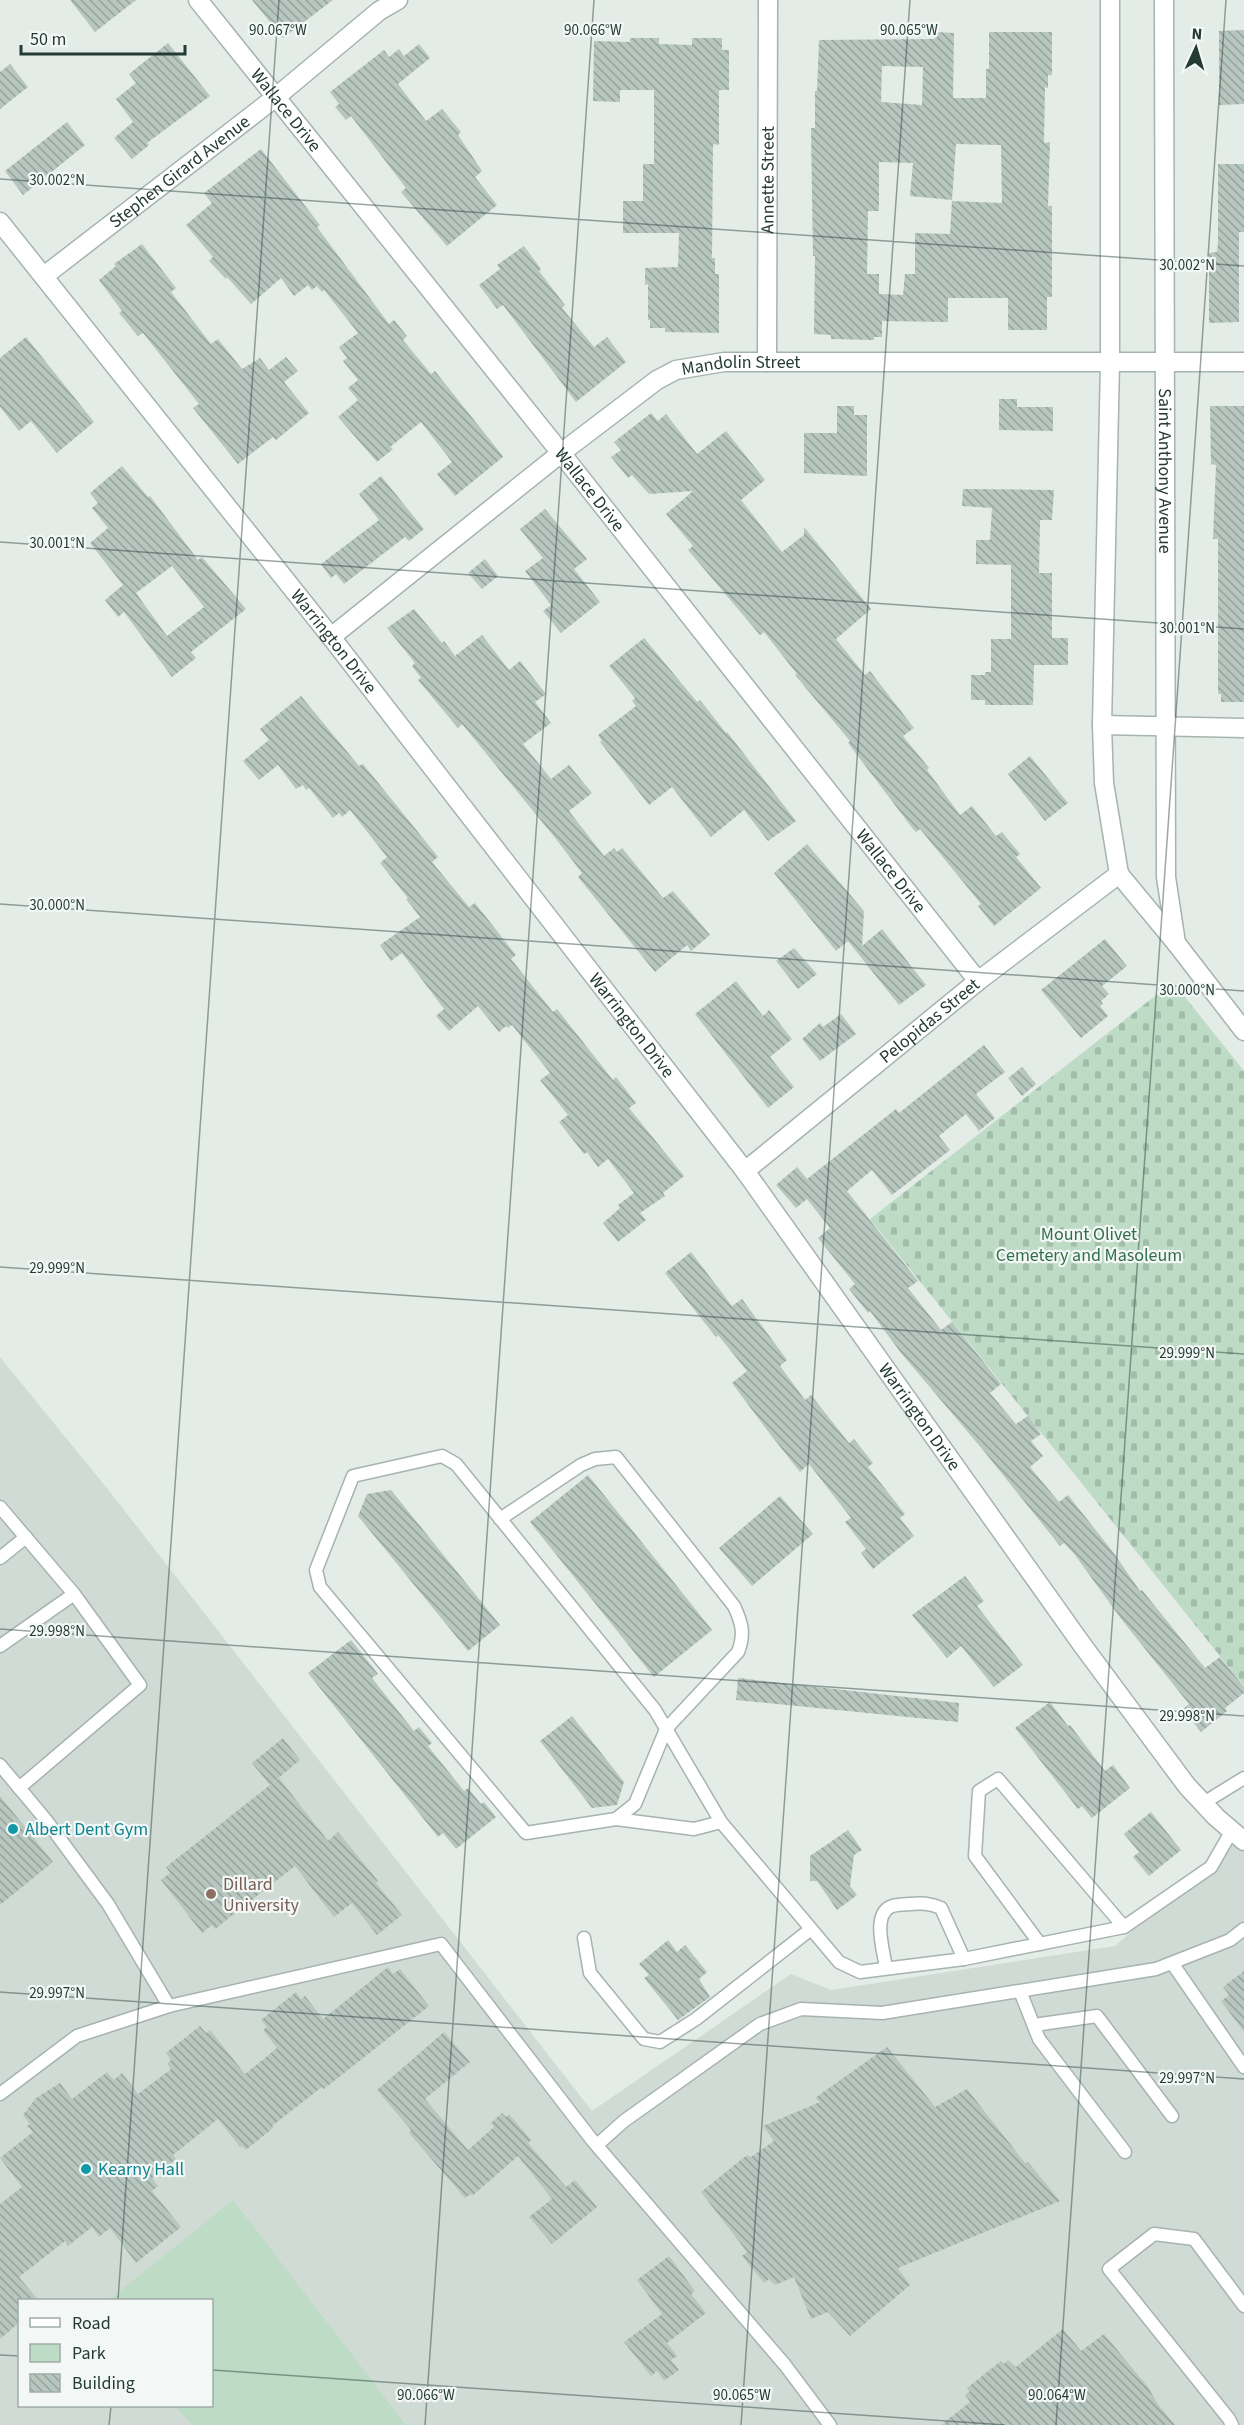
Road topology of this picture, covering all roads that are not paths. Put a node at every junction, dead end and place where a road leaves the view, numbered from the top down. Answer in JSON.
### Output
{"nodes":[{"id":1,"x":198,"y":0,"type":"edge"},
{"id":2,"x":398,"y":0,"type":"edge"},
{"id":3,"x":768,"y":0,"type":"edge"},
{"id":4,"x":1110,"y":0,"type":"edge"},
{"id":5,"x":1164,"y":0,"type":"edge"},
{"id":6,"x":276,"y":97,"type":"junction"},
{"id":7,"x":0,"y":222,"type":"edge"},
{"id":8,"x":44,"y":276,"type":"junction"},
{"id":9,"x":767,"y":362,"type":"junction"},
{"id":10,"x":1244,"y":362,"type":"edge"},
{"id":11,"x":1110,"y":363,"type":"junction"},
{"id":12,"x":1164,"y":363,"type":"junction"},
{"id":13,"x":561,"y":453,"type":"junction"},
{"id":14,"x":332,"y":637,"type":"junction"},
{"id":15,"x":1101,"y":725,"type":"junction"},
{"id":16,"x":1166,"y":727,"type":"junction"},
{"id":17,"x":1244,"y":728,"type":"edge"},
{"id":18,"x":1119,"y":874,"type":"junction"},
{"id":19,"x":1176,"y":942,"type":"junction"},
{"id":20,"x":978,"y":981,"type":"junction"},
{"id":21,"x":1244,"y":1031,"type":"edge"},
{"id":22,"x":745,"y":1171,"type":"junction"},
{"id":23,"x":0,"y":1507,"type":"edge"},
{"id":24,"x":500,"y":1519,"type":"junction"},
{"id":25,"x":26,"y":1537,"type":"junction"},
{"id":26,"x":0,"y":1558,"type":"edge"},
{"id":27,"x":74,"y":1594,"type":"junction"},
{"id":28,"x":0,"y":1646,"type":"edge"},
{"id":29,"x":666,"y":1729,"type":"junction"},
{"id":30,"x":0,"y":1765,"type":"edge"},
{"id":31,"x":1244,"y":1778,"type":"edge"},
{"id":32,"x":19,"y":1788,"type":"junction"},
{"id":33,"x":1203,"y":1804,"type":"junction"},
{"id":34,"x":616,"y":1819,"type":"junction"},
{"id":35,"x":721,"y":1822,"type":"junction"},
{"id":36,"x":1238,"y":1837,"type":"edge"},
{"id":37,"x":1124,"y":1927,"type":"junction"},
{"id":38,"x":811,"y":1929,"type":"junction"},
{"id":39,"x":1244,"y":1929,"type":"edge"},
{"id":40,"x":584,"y":1938,"type":"dead end"},
{"id":41,"x":1040,"y":1944,"type":"junction"},
{"id":42,"x":964,"y":1959,"type":"junction"},
{"id":43,"x":1172,"y":1963,"type":"junction"},
{"id":44,"x":886,"y":1968,"type":"junction"},
{"id":45,"x":1020,"y":1991,"type":"junction"},
{"id":46,"x":169,"y":2006,"type":"junction"},
{"id":47,"x":1034,"y":2025,"type":"junction"},
{"id":48,"x":1244,"y":2067,"type":"edge"},
{"id":49,"x":0,"y":2094,"type":"edge"},
{"id":50,"x":1172,"y":2116,"type":"dead end"},
{"id":51,"x":597,"y":2145,"type":"junction"},
{"id":52,"x":1125,"y":2152,"type":"dead end"},
{"id":53,"x":1244,"y":2306,"type":"edge"},
{"id":54,"x":830,"y":2425,"type":"edge"},
{"id":55,"x":1232,"y":2425,"type":"edge"}],
"edges":[{"from":1,"to":6,"type":"street","name":"Wallace Drive"},
{"from":2,"to":6,"type":"street","name":"Stephen Girard Avenue"},
{"from":3,"to":9,"type":"street","name":"Annette Street"},
{"from":4,"to":11,"type":"street"},
{"from":5,"to":12,"type":"street","name":"Saint Anthony Avenue"},
{"from":6,"to":8,"type":"street","name":"Stephen Girard Avenue"},
{"from":6,"to":13,"type":"street","name":"Wallace Drive"},
{"from":7,"to":8,"type":"street","name":"Warrington Drive"},
{"from":8,"to":14,"type":"street","name":"Warrington Drive"},
{"from":9,"to":11,"type":"street","name":"Mandolin Street"},
{"from":9,"to":13,"type":"street","name":"Mandolin Street"},
{"from":10,"to":12,"type":"street","name":"Mandolin Street"},
{"from":11,"to":12,"type":"street","name":"Mandolin Street"},
{"from":11,"to":15,"type":"street"},
{"from":12,"to":16,"type":"street","name":"Saint Anthony Avenue"},
{"from":13,"to":14,"type":"street","name":"Mandolin Street"},
{"from":13,"to":20,"type":"street","name":"Wallace Drive"},
{"from":14,"to":22,"type":"street","name":"Warrington Drive"},
{"from":15,"to":16,"type":"street"},
{"from":15,"to":18,"type":"street"},
{"from":16,"to":17,"type":"street"},
{"from":16,"to":19,"type":"street","name":"Saint Anthony Avenue"},
{"from":18,"to":19,"type":"street"},
{"from":18,"to":20,"type":"street","name":"Pelopidas Street"},
{"from":19,"to":21,"type":"street"},
{"from":20,"to":22,"type":"street","name":"Pelopidas Street"},
{"from":22,"to":33,"type":"street","name":"Warrington Drive"},
{"from":23,"to":25,"type":"lane"},
{"from":24,"to":29,"type":"lane"},
{"from":24,"to":29,"type":"lane"},
{"from":24,"to":34,"type":"lane"},
{"from":25,"to":26,"type":"lane"},
{"from":25,"to":27,"type":"lane"},
{"from":27,"to":28,"type":"lane"},
{"from":27,"to":32,"type":"lane"},
{"from":29,"to":34,"type":"lane"},
{"from":29,"to":35,"type":"lane"},
{"from":30,"to":32,"type":"lane"},
{"from":31,"to":33,"type":"lane"},
{"from":32,"to":46,"type":"lane"},
{"from":33,"to":36,"type":"street","name":"Warrington Drive"},
{"from":34,"to":35,"type":"lane"},
{"from":35,"to":38,"type":"lane"},
{"from":36,"to":37,"type":"lane"},
{"from":37,"to":41,"type":"lane"},
{"from":37,"to":41,"type":"lane"},
{"from":38,"to":40,"type":"lane"},
{"from":38,"to":44,"type":"lane"},
{"from":39,"to":43,"type":"lane"},
{"from":41,"to":42,"type":"lane"},
{"from":42,"to":44,"type":"lane"},
{"from":42,"to":44,"type":"lane"},
{"from":43,"to":45,"type":"lane"},
{"from":43,"to":48,"type":"lane"},
{"from":45,"to":47,"type":"lane"},
{"from":45,"to":51,"type":"lane"},
{"from":46,"to":49,"type":"lane"},
{"from":46,"to":51,"type":"lane"},
{"from":47,"to":50,"type":"lane"},
{"from":47,"to":52,"type":"lane"},
{"from":51,"to":54,"type":"lane"},
{"from":53,"to":55,"type":"lane"}]}
